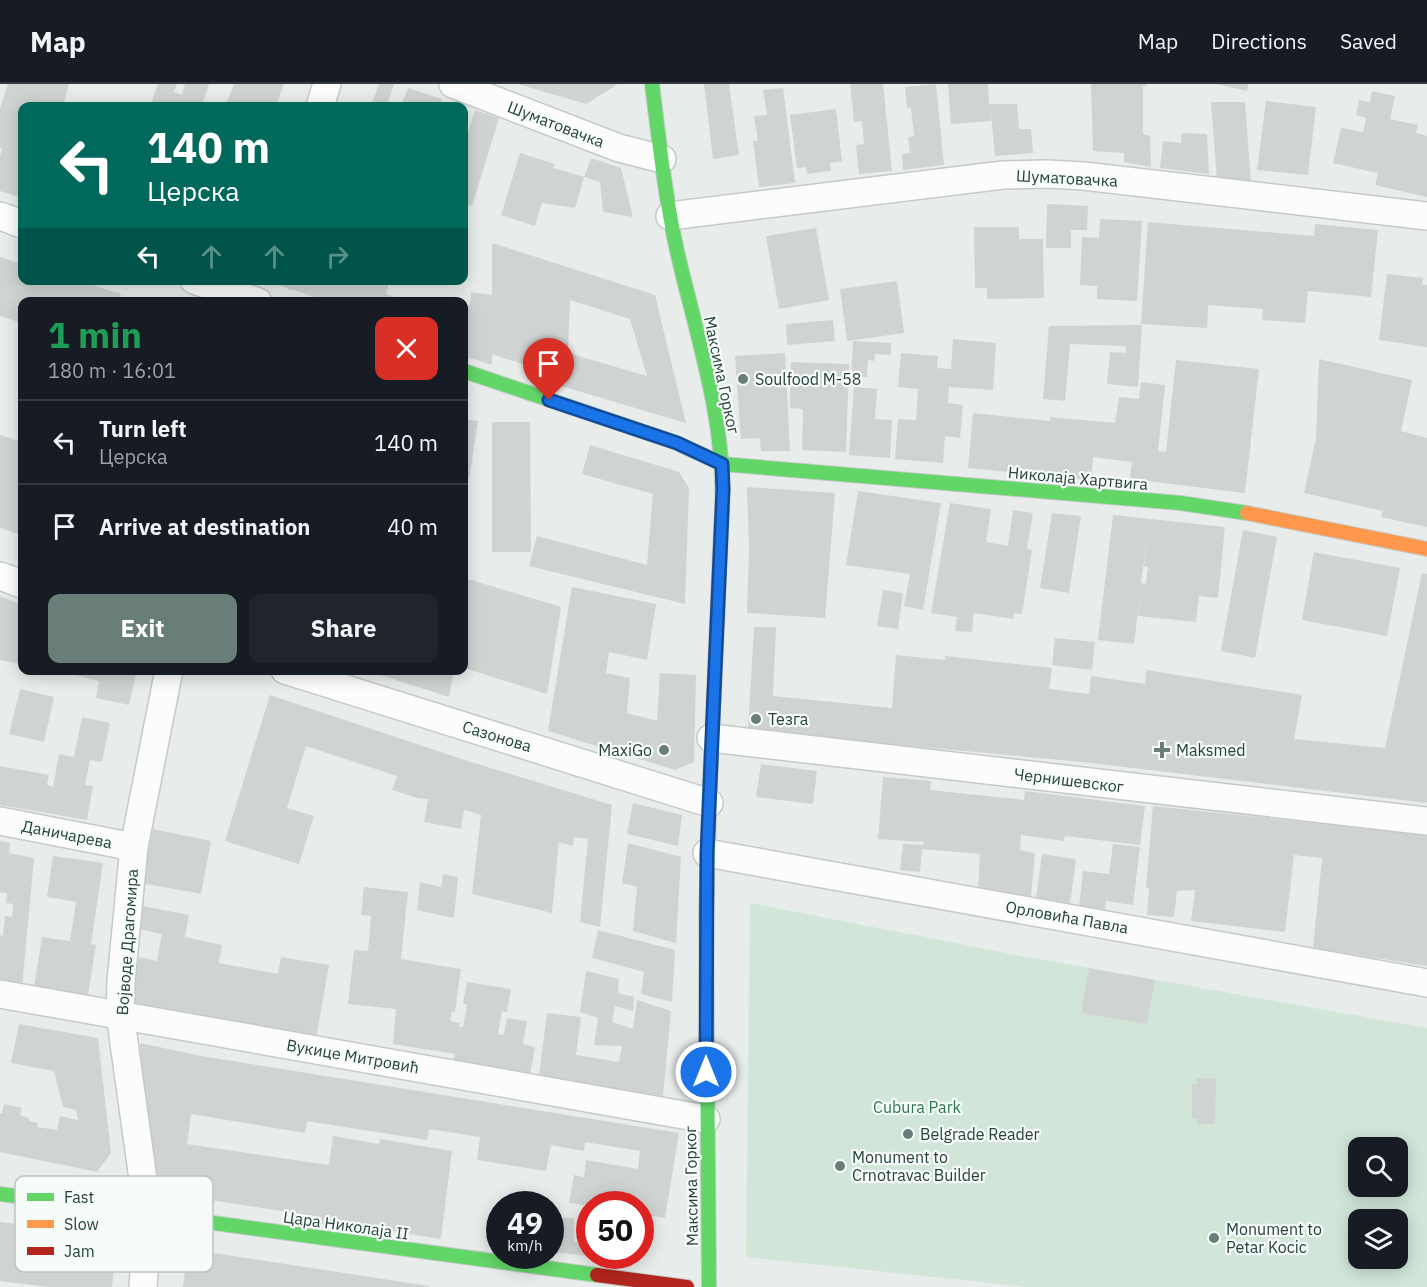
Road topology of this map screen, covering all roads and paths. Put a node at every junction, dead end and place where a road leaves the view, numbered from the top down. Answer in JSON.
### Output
{"nodes":[{"id":1,"x":327,"y":84,"type":"edge"},
{"id":2,"x":453,"y":84,"type":"edge"},
{"id":3,"x":652,"y":84,"type":"edge"},
{"id":4,"x":321,"y":102,"type":"edge"},
{"id":5,"x":662,"y":159,"type":"junction"},
{"id":6,"x":0,"y":216,"type":"edge"},
{"id":7,"x":670,"y":216,"type":"junction"},
{"id":8,"x":1427,"y":216,"type":"edge"},
{"id":9,"x":18,"y":223,"type":"edge"},
{"id":10,"x":209,"y":285,"type":"edge"},
{"id":11,"x":245,"y":297,"type":"edge"},
{"id":12,"x":468,"y":372,"type":"edge"},
{"id":13,"x":722,"y":464,"type":"junction"},
{"id":14,"x":1427,"y":549,"type":"edge"},
{"id":15,"x":0,"y":576,"type":"edge"},
{"id":16,"x":18,"y":583,"type":"edge"},
{"id":17,"x":168,"y":675,"type":"edge"},
{"id":18,"x":301,"y":675,"type":"edge"},
{"id":19,"x":711,"y":738,"type":"junction"},
{"id":20,"x":709,"y":803,"type":"junction"},
{"id":21,"x":0,"y":821,"type":"edge"},
{"id":22,"x":1427,"y":821,"type":"edge"},
{"id":23,"x":134,"y":848,"type":"junction"},
{"id":24,"x":707,"y":853,"type":"junction"},
{"id":25,"x":1427,"y":983,"type":"edge"},
{"id":26,"x":0,"y":993,"type":"edge"},
{"id":27,"x":120,"y":1014,"type":"junction"},
{"id":28,"x":706,"y":1119,"type":"junction"},
{"id":29,"x":143,"y":1176,"type":"edge"},
{"id":30,"x":0,"y":1194,"type":"edge"},
{"id":31,"x":15,"y":1196,"type":"edge"},
{"id":32,"x":213,"y":1224,"type":"edge"},
{"id":33,"x":144,"y":1272,"type":"edge"},
{"id":34,"x":143,"y":1287,"type":"edge"},
{"id":35,"x":687,"y":1287,"type":"edge"},
{"id":36,"x":709,"y":1287,"type":"edge"}],
"edges":[{"from":1,"to":4,"type":"street"},
{"from":2,"to":5,"type":"street","name":"Шуматовачка"},
{"from":3,"to":5,"type":"main road","name":"Максима Горког"},
{"from":5,"to":7,"type":"main road","name":"Максима Горког"},
{"from":6,"to":9,"type":"street"},
{"from":7,"to":8,"type":"street","name":"Шуматовачка"},
{"from":7,"to":13,"type":"main road","name":"Максима Горког"},
{"from":10,"to":11,"type":"street"},
{"from":12,"to":13,"type":"main road"},
{"from":13,"to":14,"type":"main road","name":"Николаја Хартвига"},
{"from":13,"to":19,"type":"main road","name":"Максима Горког"},
{"from":15,"to":16,"type":"street"},
{"from":17,"to":23,"type":"street","name":"Војводе Драгомира"},
{"from":18,"to":20,"type":"street","name":"Сазонова"},
{"from":19,"to":20,"type":"main road","name":"Максима Горког"},
{"from":19,"to":22,"type":"street","name":"Чернишевског"},
{"from":20,"to":24,"type":"main road","name":"Максима Горког"},
{"from":21,"to":23,"type":"street","name":"Даничарева"},
{"from":23,"to":27,"type":"street","name":"Војводе Драгомира"},
{"from":24,"to":25,"type":"street","name":"Орловића Павла"},
{"from":24,"to":28,"type":"main road","name":"Максима Горког"},
{"from":26,"to":27,"type":"street","name":"Вукице Митровић"},
{"from":27,"to":28,"type":"street","name":"Вукице Митровић"},
{"from":27,"to":29,"type":"street","name":"Војводе Драгомира"},
{"from":28,"to":36,"type":"main road","name":"Максима Горког"},
{"from":30,"to":31,"type":"main road","name":"Цара Николаја II"},
{"from":32,"to":35,"type":"main road","name":"Цара Николаја II"},
{"from":33,"to":34,"type":"street","name":"Војводе Драгомира"}]}
